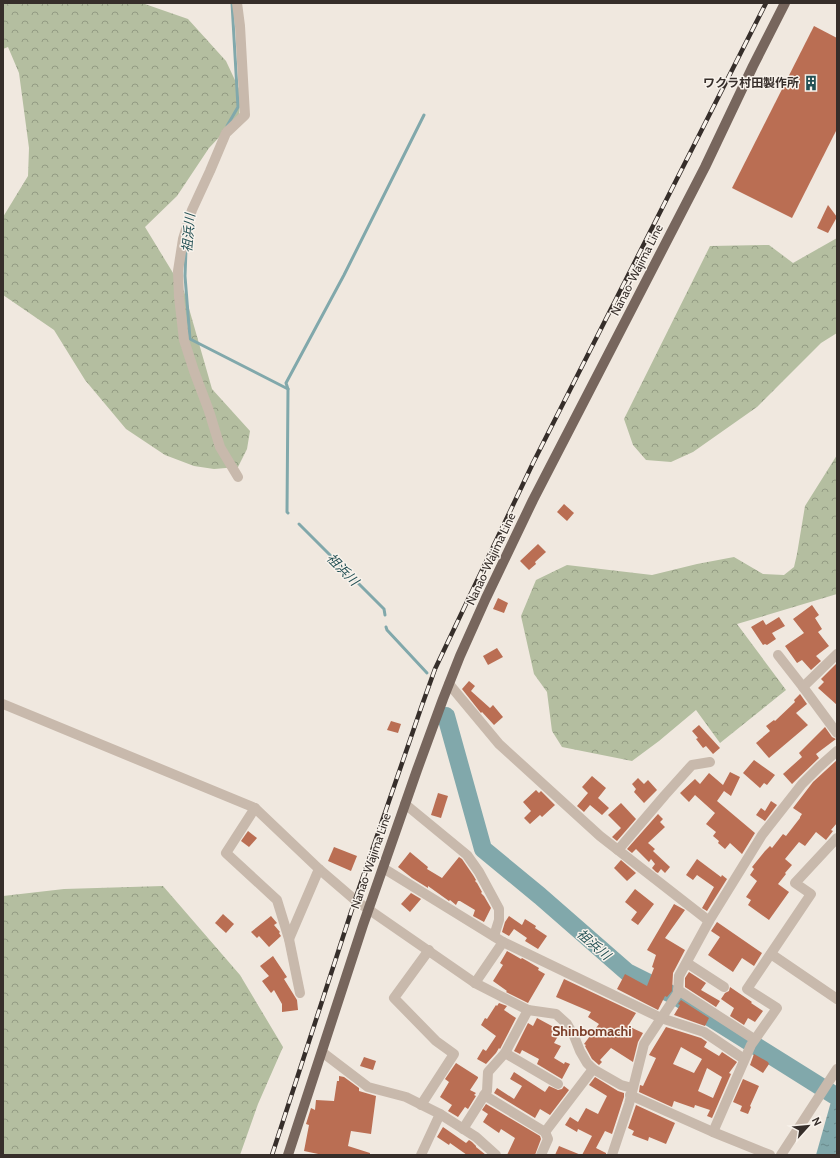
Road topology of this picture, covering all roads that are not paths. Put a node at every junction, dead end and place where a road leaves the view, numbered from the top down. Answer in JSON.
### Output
{"nodes":[{"id":1,"x":237,"y":3,"type":"edge"},
{"id":2,"x":785,"y":3,"type":"edge"},
{"id":3,"x":238,"y":476,"type":"dead end"},
{"id":4,"x":837,"y":654,"type":"edge"},
{"id":5,"x":778,"y":655,"type":"dead end"},
{"id":6,"x":449,"y":684,"type":"junction"},
{"id":7,"x":803,"y":686,"type":"junction"},
{"id":8,"x":3,"y":704,"type":"edge"},
{"id":9,"x":837,"y":734,"type":"edge"},
{"id":10,"x":837,"y":751,"type":"edge"},
{"id":11,"x":710,"y":762,"type":"dead end"},
{"id":12,"x":405,"y":804,"type":"junction"},
{"id":13,"x":255,"y":808,"type":"junction"},
{"id":14,"x":837,"y":838,"type":"edge"},
{"id":15,"x":618,"y":850,"type":"junction"},
{"id":16,"x":383,"y":868,"type":"junction"},
{"id":17,"x":319,"y":869,"type":"junction"},
{"id":18,"x":368,"y":909,"type":"junction"},
{"id":19,"x":709,"y":921,"type":"junction"},
{"id":20,"x":494,"y":936,"type":"junction"},
{"id":21,"x":289,"y":939,"type":"junction"},
{"id":22,"x":503,"y":942,"type":"junction"},
{"id":23,"x":429,"y":950,"type":"junction"},
{"id":24,"x":771,"y":954,"type":"junction"},
{"id":25,"x":687,"y":963,"type":"junction"},
{"id":26,"x":475,"y":983,"type":"junction"},
{"id":27,"x":724,"y":987,"type":"dead end"},
{"id":28,"x":300,"y":993,"type":"dead end"},
{"id":29,"x":676,"y":994,"type":"junction"},
{"id":30,"x":837,"y":999,"type":"edge"},
{"id":31,"x":528,"y":1010,"type":"junction"},
{"id":32,"x":661,"y":1018,"type":"junction"},
{"id":33,"x":752,"y":1042,"type":"junction"},
{"id":34,"x":322,"y":1052,"type":"junction"},
{"id":35,"x":505,"y":1053,"type":"junction"},
{"id":36,"x":744,"y":1059,"type":"junction"},
{"id":37,"x":593,"y":1069,"type":"junction"},
{"id":38,"x":837,"y":1069,"type":"edge"},
{"id":39,"x":558,"y":1084,"type":"dead end"},
{"id":40,"x":631,"y":1092,"type":"junction"},
{"id":41,"x":484,"y":1095,"type":"junction"},
{"id":42,"x":421,"y":1105,"type":"junction"},
{"id":43,"x":440,"y":1114,"type":"junction"},
{"id":44,"x":463,"y":1129,"type":"junction"},
{"id":45,"x":545,"y":1132,"type":"junction"},
{"id":46,"x":713,"y":1132,"type":"junction"},
{"id":47,"x":288,"y":1155,"type":"edge"},
{"id":48,"x":421,"y":1155,"type":"edge"},
{"id":49,"x":496,"y":1155,"type":"edge"},
{"id":50,"x":541,"y":1155,"type":"edge"},
{"id":51,"x":612,"y":1155,"type":"edge"},
{"id":52,"x":770,"y":1155,"type":"edge"},
{"id":53,"x":780,"y":1155,"type":"edge"}],
"edges":[{"from":1,"to":3,"type":"street"},
{"from":2,"to":6,"type":"main road","name":"Nanao-Wajima Line"},
{"from":4,"to":7,"type":"street"},
{"from":5,"to":7,"type":"street"},
{"from":6,"to":12,"type":"main road","name":"Nanao-Wajima Line"},
{"from":6,"to":15,"type":"street"},
{"from":7,"to":9,"type":"street"},
{"from":8,"to":13,"type":"street"},
{"from":10,"to":19,"type":"street"},
{"from":11,"to":15,"type":"street"},
{"from":12,"to":16,"type":"main road","name":"Nanao-Wajima Line"},
{"from":12,"to":20,"type":"street"},
{"from":13,"to":17,"type":"street"},
{"from":13,"to":21,"type":"street"},
{"from":14,"to":24,"type":"street"},
{"from":15,"to":19,"type":"street"},
{"from":16,"to":18,"type":"main road","name":"Nanao-Wajima Line"},
{"from":16,"to":20,"type":"street"},
{"from":17,"to":18,"type":"street"},
{"from":17,"to":21,"type":"street"},
{"from":18,"to":23,"type":"street"},
{"from":18,"to":34,"type":"main road","name":"Nanao-Wajima Line"},
{"from":19,"to":25,"type":"street"},
{"from":20,"to":22,"type":"street"},
{"from":21,"to":28,"type":"street"},
{"from":22,"to":26,"type":"street"},
{"from":22,"to":32,"type":"street"},
{"from":23,"to":26,"type":"street"},
{"from":23,"to":42,"type":"street"},
{"from":24,"to":30,"type":"street"},
{"from":24,"to":33,"type":"street"},
{"from":25,"to":27,"type":"street"},
{"from":25,"to":29,"type":"street"},
{"from":26,"to":31,"type":"street"},
{"from":29,"to":32,"type":"street"},
{"from":29,"to":33,"type":"street"},
{"from":31,"to":35,"type":"street"},
{"from":31,"to":37,"type":"street"},
{"from":32,"to":36,"type":"street"},
{"from":32,"to":40,"type":"street"},
{"from":33,"to":36,"type":"street"},
{"from":34,"to":42,"type":"street"},
{"from":34,"to":47,"type":"main road","name":"Nanao-Wajima Line"},
{"from":35,"to":39,"type":"street"},
{"from":35,"to":41,"type":"street"},
{"from":36,"to":46,"type":"street"},
{"from":37,"to":40,"type":"street"},
{"from":37,"to":45,"type":"street"},
{"from":38,"to":53,"type":"street"},
{"from":40,"to":46,"type":"street"},
{"from":40,"to":51,"type":"street"},
{"from":41,"to":44,"type":"street"},
{"from":41,"to":45,"type":"street"},
{"from":42,"to":43,"type":"street"},
{"from":43,"to":44,"type":"street"},
{"from":43,"to":48,"type":"street"},
{"from":44,"to":49,"type":"street"},
{"from":45,"to":50,"type":"street"},
{"from":46,"to":52,"type":"street"}]}
